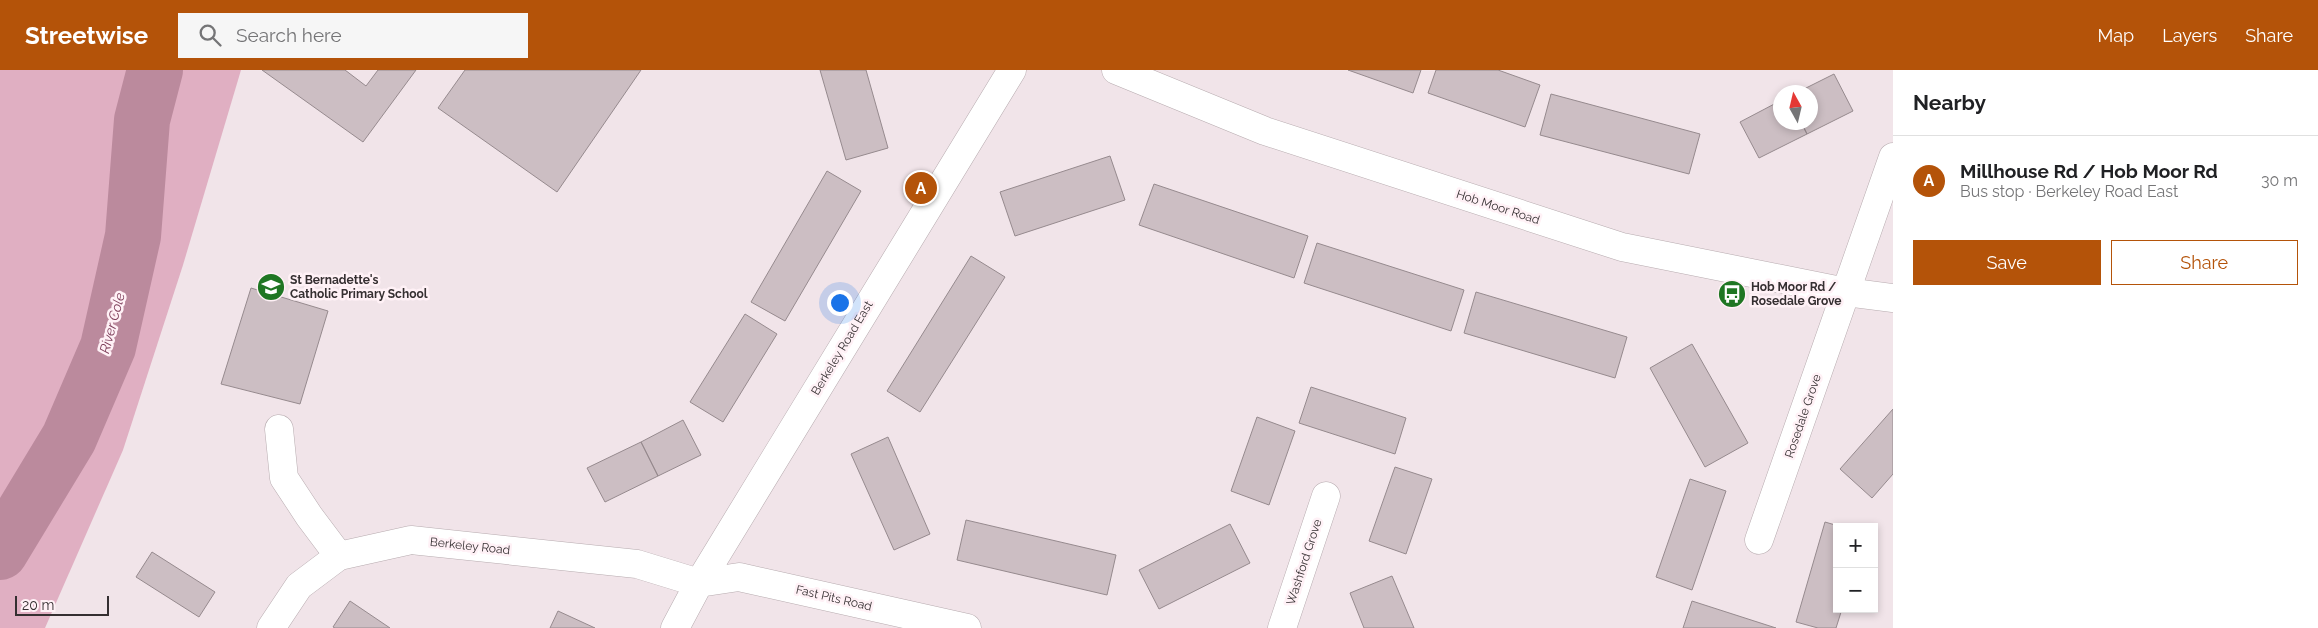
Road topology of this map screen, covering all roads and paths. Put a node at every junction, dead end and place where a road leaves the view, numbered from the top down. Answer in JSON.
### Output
{"nodes":[{"id":1,"x":1012,"y":70,"type":"edge"},
{"id":2,"x":1116,"y":70,"type":"edge"},
{"id":3,"x":1893,"y":157,"type":"edge"},
{"id":4,"x":1846,"y":292,"type":"junction"},
{"id":5,"x":1893,"y":298,"type":"edge"},
{"id":6,"x":279,"y":429,"type":"dead end"},
{"id":7,"x":1326,"y":496,"type":"dead end"},
{"id":8,"x":1759,"y":540,"type":"dead end"},
{"id":9,"x":339,"y":556,"type":"junction"},
{"id":10,"x":700,"y":583,"type":"junction"},
{"id":11,"x":271,"y":628,"type":"edge"},
{"id":12,"x":675,"y":628,"type":"edge"},
{"id":13,"x":967,"y":628,"type":"edge"},
{"id":14,"x":1282,"y":628,"type":"edge"}],
"edges":[{"from":1,"to":10,"type":"street","name":"Berkeley Road East"},
{"from":2,"to":4,"type":"street","name":"Hob Moor Road"},
{"from":3,"to":4,"type":"street","name":"Rosedale Grove"},
{"from":4,"to":5,"type":"street","name":"Hob Moor Road"},
{"from":4,"to":8,"type":"street","name":"Rosedale Grove"},
{"from":6,"to":9,"type":"street"},
{"from":7,"to":14,"type":"street","name":"Washford Grove"},
{"from":9,"to":10,"type":"street","name":"Berkeley Road"},
{"from":9,"to":11,"type":"street","name":"Berkeley Road"},
{"from":10,"to":12,"type":"street","name":"Berkeley Road East"},
{"from":10,"to":13,"type":"street","name":"Fast Pits Road"}]}
